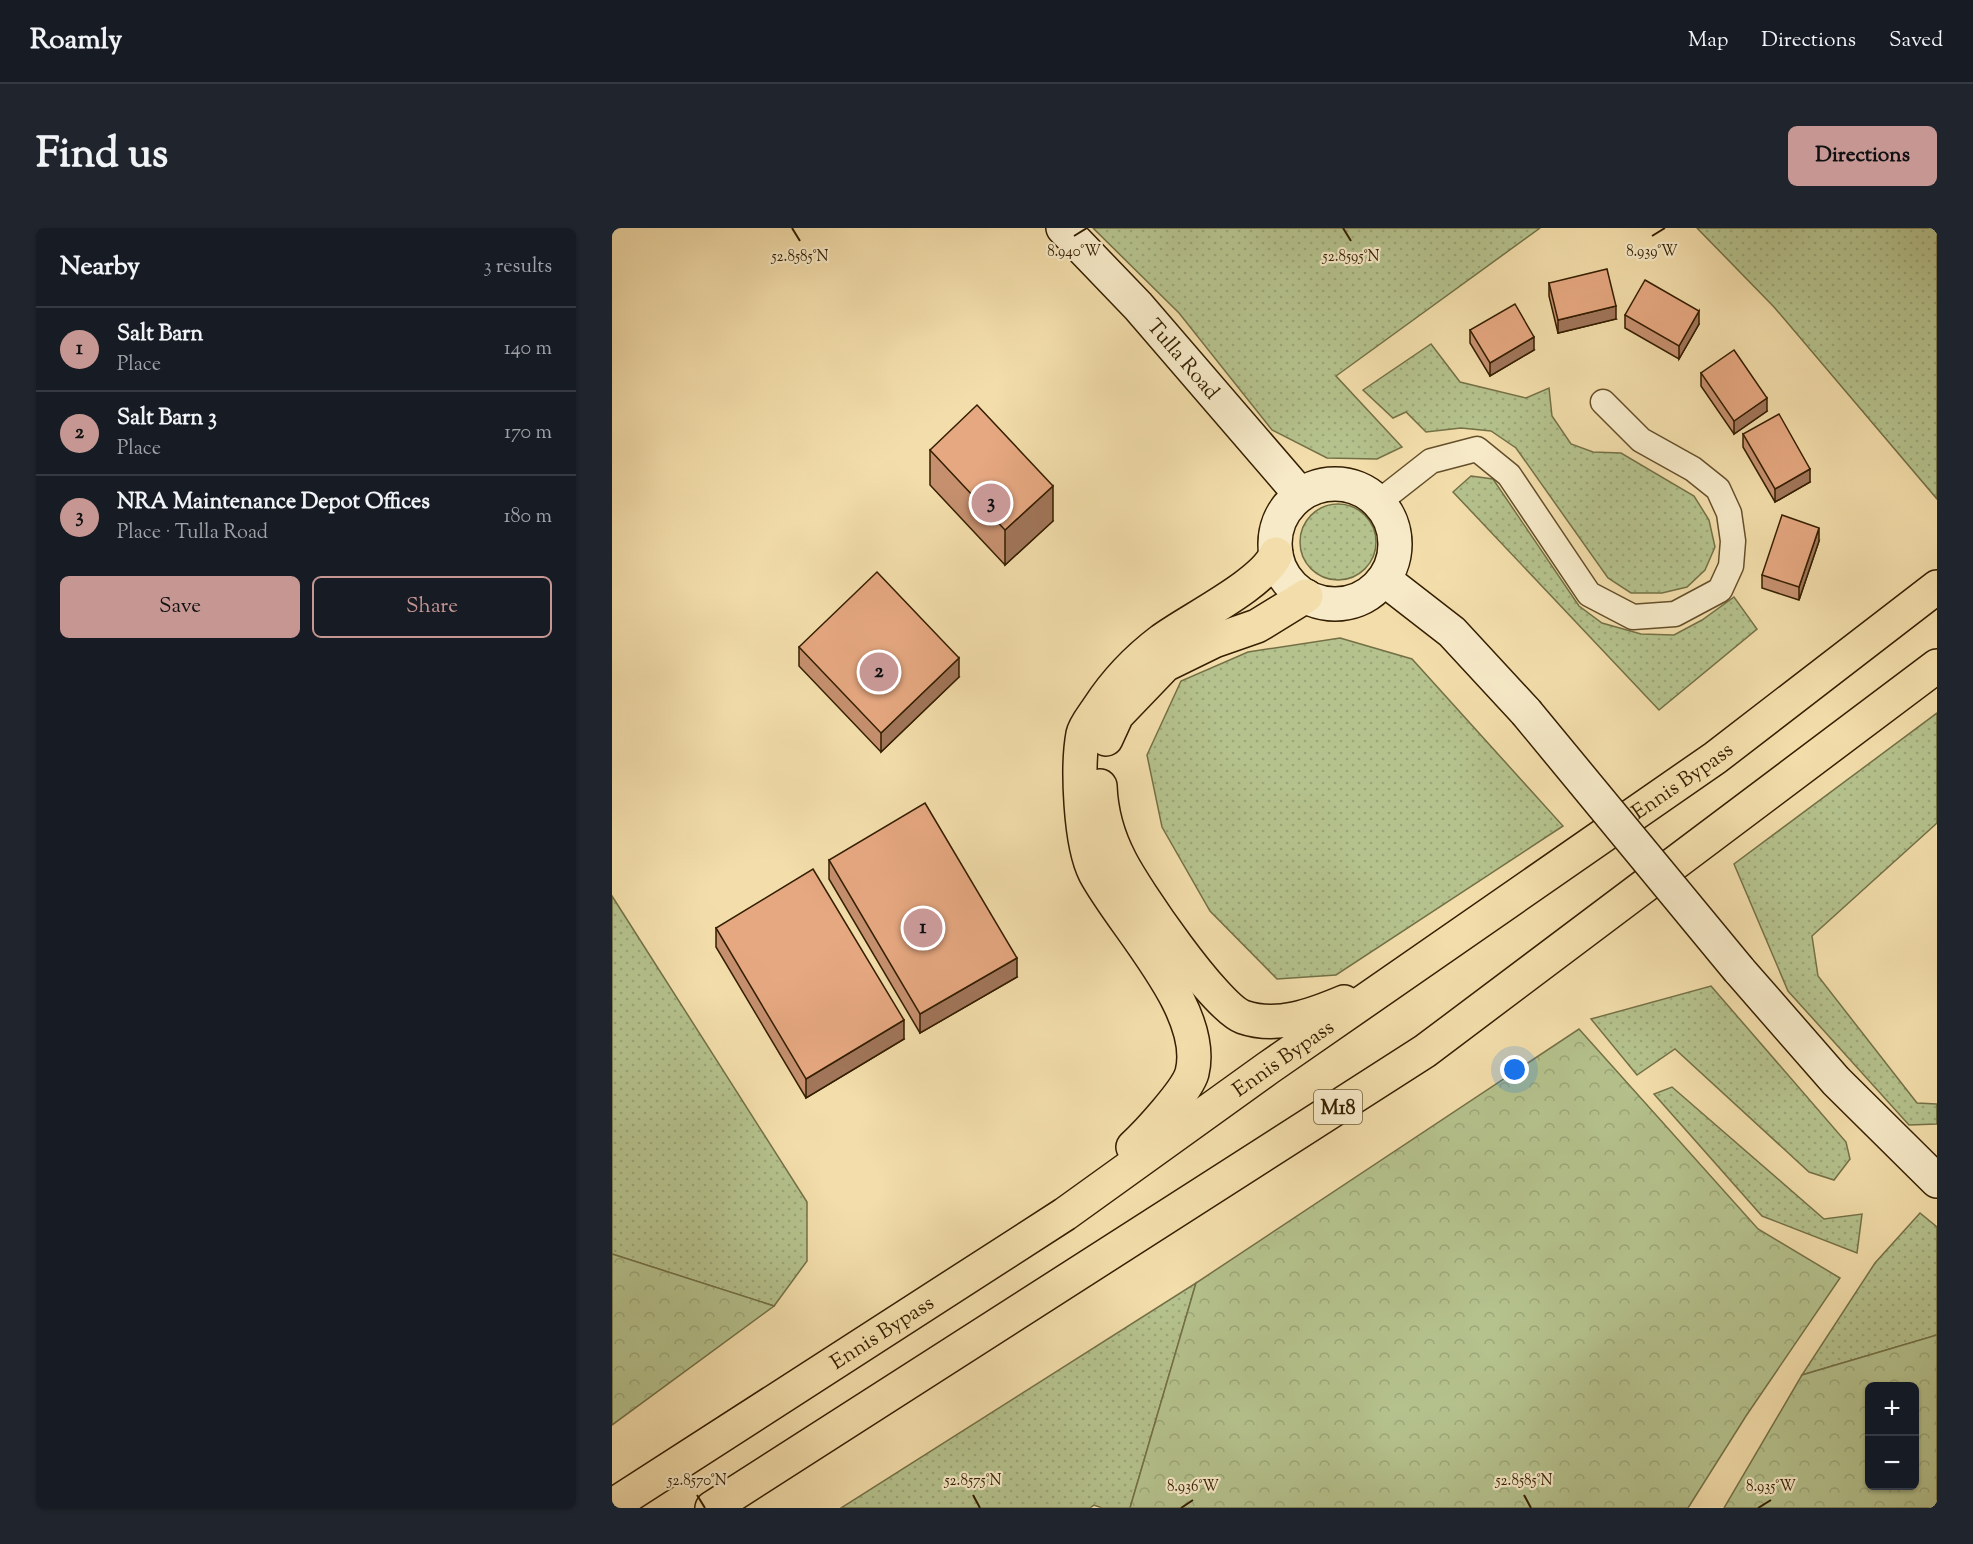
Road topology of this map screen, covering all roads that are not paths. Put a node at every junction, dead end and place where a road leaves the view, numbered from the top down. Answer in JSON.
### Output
{"nodes":[{"id":1,"x":1063,"y":228,"type":"edge"},
{"id":2,"x":1603,"y":402,"type":"dead end"},
{"id":3,"x":1300,"y":494,"type":"junction"},
{"id":4,"x":1380,"y":501,"type":"junction"},
{"id":5,"x":1276,"y":554,"type":"junction"},
{"id":6,"x":1385,"y":580,"type":"junction"},
{"id":7,"x":1937,"y":587,"type":"edge"},
{"id":8,"x":1306,"y":596,"type":"junction"},
{"id":9,"x":1937,"y":666,"type":"edge"},
{"id":10,"x":1403,"y":977,"type":"junction"},
{"id":11,"x":1937,"y":1181,"type":"edge"},
{"id":12,"x":1065,"y":1214,"type":"junction"},
{"id":13,"x":612,"y":1506,"type":"edge"},
{"id":14,"x":712,"y":1508,"type":"edge"}],
"edges":[{"from":1,"to":3,"type":"main road","name":"Tulla Road"},
{"from":2,"to":4,"type":"street"},
{"from":3,"to":4,"type":"main road"},
{"from":3,"to":5,"type":"main road"},
{"from":4,"to":6,"type":"main road"},
{"from":5,"to":8,"type":"main road"},
{"from":5,"to":12,"type":"highway"},
{"from":6,"to":8,"type":"main road"},
{"from":6,"to":11,"type":"main road","bridge":true},
{"from":7,"to":10,"type":"highway","name":"Ennis Bypass"},
{"from":8,"to":10,"type":"highway"},
{"from":9,"to":14,"type":"highway","number":"M18"},
{"from":10,"to":12,"type":"highway","name":"Ennis Bypass"},
{"from":12,"to":13,"type":"highway","name":"Ennis Bypass"}]}
